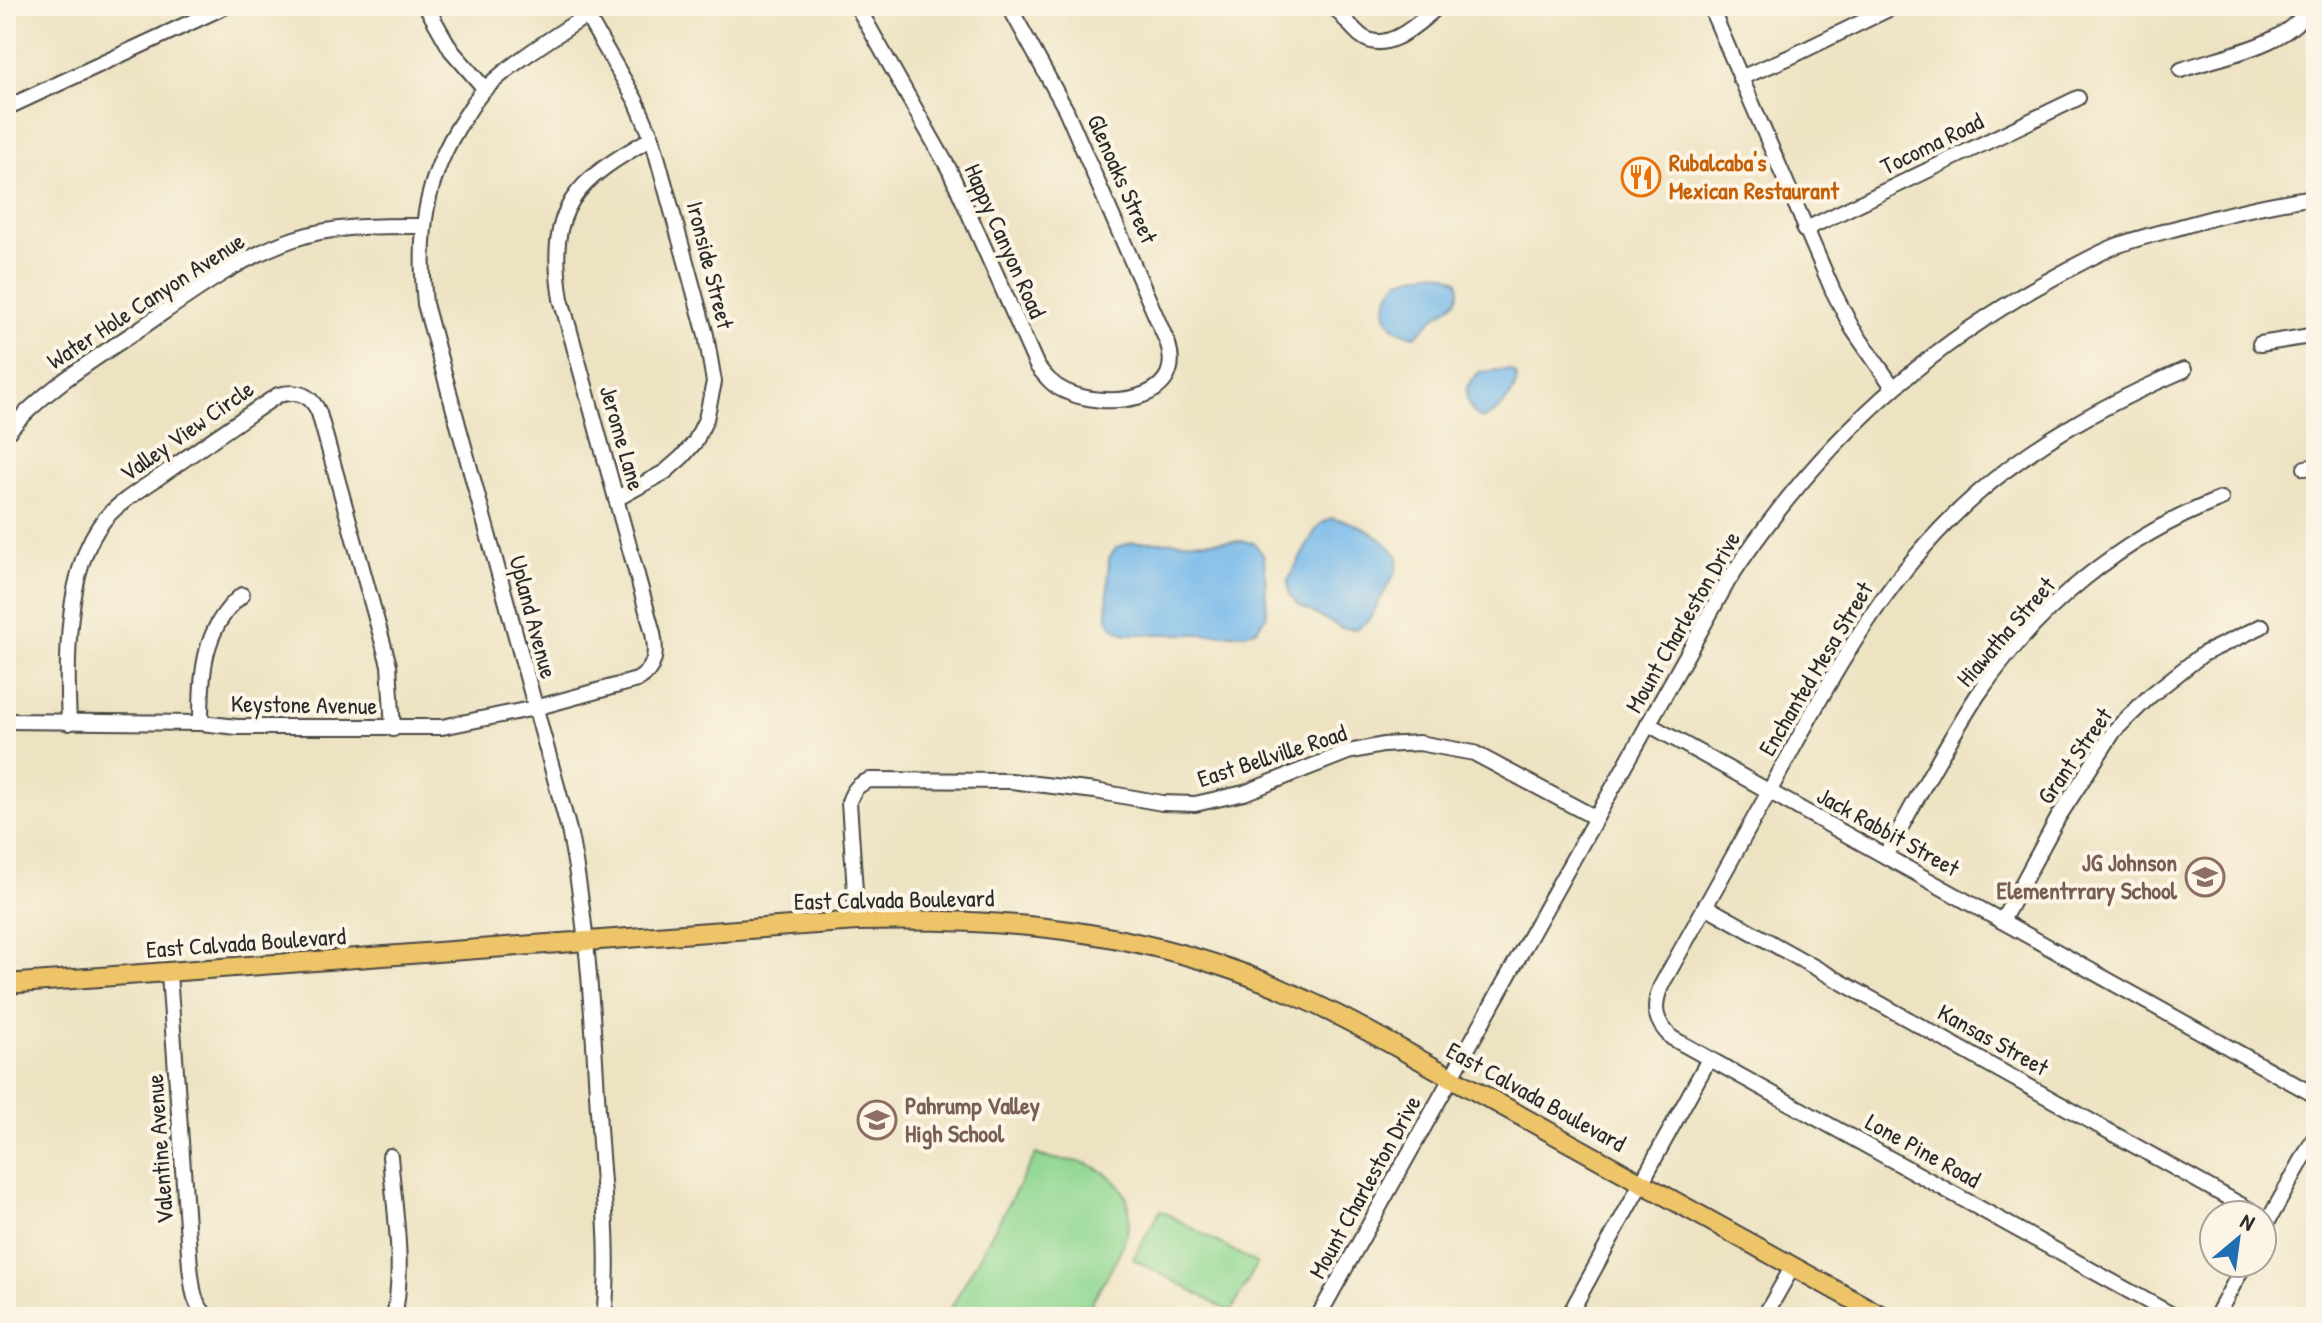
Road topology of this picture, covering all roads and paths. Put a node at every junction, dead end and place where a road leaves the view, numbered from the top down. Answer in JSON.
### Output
{"nodes":[{"id":1,"x":226,"y":6,"type":"edge"},
{"id":2,"x":426,"y":6,"type":"edge"},
{"id":3,"x":601,"y":6,"type":"edge"},
{"id":4,"x":857,"y":6,"type":"edge"},
{"id":5,"x":1009,"y":6,"type":"edge"},
{"id":6,"x":1334,"y":6,"type":"edge"},
{"id":7,"x":1439,"y":6,"type":"edge"},
{"id":8,"x":1710,"y":6,"type":"edge"},
{"id":9,"x":1895,"y":6,"type":"edge"},
{"id":10,"x":2310,"y":6,"type":"edge"},
{"id":11,"x":587,"y":16,"type":"junction"},
{"id":12,"x":2181,"y":70,"type":"dead end"},
{"id":13,"x":1740,"y":78,"type":"junction"},
{"id":14,"x":485,"y":89,"type":"junction"},
{"id":15,"x":2078,"y":98,"type":"dead end"},
{"id":16,"x":6,"y":108,"type":"edge"},
{"id":17,"x":652,"y":138,"type":"junction"},
{"id":18,"x":2316,"y":197,"type":"edge"},
{"id":19,"x":422,"y":226,"type":"junction"},
{"id":20,"x":1804,"y":230,"type":"junction"},
{"id":21,"x":2316,"y":335,"type":"edge"},
{"id":22,"x":2260,"y":344,"type":"dead end"},
{"id":23,"x":2184,"y":370,"type":"dead end"},
{"id":24,"x":1167,"y":378,"type":"joint"},
{"id":25,"x":1893,"y":387,"type":"junction"},
{"id":26,"x":6,"y":434,"type":"edge"},
{"id":27,"x":616,"y":499,"type":"junction"},
{"id":28,"x":2221,"y":499,"type":"dead end"},
{"id":29,"x":242,"y":595,"type":"dead end"},
{"id":30,"x":2262,"y":626,"type":"dead end"},
{"id":31,"x":535,"y":708,"type":"junction"},
{"id":32,"x":6,"y":721,"type":"edge"},
{"id":33,"x":69,"y":723,"type":"junction"},
{"id":34,"x":201,"y":723,"type":"junction"},
{"id":35,"x":1648,"y":724,"type":"junction"},
{"id":36,"x":393,"y":729,"type":"junction"},
{"id":37,"x":1769,"y":792,"type":"junction"},
{"id":38,"x":1596,"y":818,"type":"junction"},
{"id":39,"x":1885,"y":856,"type":"junction"},
{"id":40,"x":1705,"y":906,"type":"junction"},
{"id":41,"x":857,"y":921,"type":"junction"},
{"id":42,"x":2002,"y":921,"type":"junction"},
{"id":43,"x":586,"y":942,"type":"junction"},
{"id":44,"x":169,"y":974,"type":"junction"},
{"id":45,"x":6,"y":984,"type":"edge"},
{"id":46,"x":1656,"y":1016,"type":"joint"},
{"id":47,"x":1709,"y":1059,"type":"junction"},
{"id":48,"x":1452,"y":1078,"type":"junction"},
{"id":49,"x":2316,"y":1096,"type":"edge"},
{"id":50,"x":2316,"y":1135,"type":"edge"},
{"id":51,"x":390,"y":1156,"type":"dead end"},
{"id":52,"x":1641,"y":1183,"type":"junction"},
{"id":53,"x":2224,"y":1199,"type":"edge"},
{"id":54,"x":2277,"y":1199,"type":"edge"},
{"id":55,"x":1793,"y":1266,"type":"junction"},
{"id":56,"x":2236,"y":1279,"type":"edge"},
{"id":57,"x":208,"y":1317,"type":"edge"},
{"id":58,"x":394,"y":1317,"type":"edge"},
{"id":59,"x":604,"y":1317,"type":"edge"},
{"id":60,"x":1318,"y":1317,"type":"edge"},
{"id":61,"x":1568,"y":1317,"type":"edge"},
{"id":62,"x":1764,"y":1317,"type":"edge"},
{"id":63,"x":1884,"y":1317,"type":"edge"},
{"id":64,"x":2176,"y":1317,"type":"edge"},
{"id":65,"x":2216,"y":1317,"type":"edge"}],
"edges":[{"from":1,"to":16,"type":"street"},
{"from":2,"to":14,"type":"street"},
{"from":3,"to":11,"type":"street","name":"Upland Avenue"},
{"from":4,"to":24,"type":"street","name":"Happy Canyon Road"},
{"from":5,"to":24,"type":"street","name":"Glenoaks Street"},
{"from":6,"to":7,"type":"street"},
{"from":8,"to":13,"type":"street"},
{"from":9,"to":13,"type":"street"},
{"from":10,"to":12,"type":"street"},
{"from":11,"to":14,"type":"street","name":"Upland Avenue"},
{"from":11,"to":17,"type":"street","name":"Ironside Street"},
{"from":13,"to":20,"type":"street"},
{"from":14,"to":19,"type":"street","name":"Upland Avenue"},
{"from":15,"to":20,"type":"street","name":"Tocoma Road"},
{"from":17,"to":27,"type":"street","name":"Jerome Lane"},
{"from":17,"to":27,"type":"street","name":"Ironside Street"},
{"from":18,"to":25,"type":"street","name":"Mount Charleston Drive"},
{"from":19,"to":26,"type":"street","name":"Water Hole Canyon Avenue"},
{"from":19,"to":31,"type":"street","name":"Upland Avenue"},
{"from":20,"to":25,"type":"street"},
{"from":21,"to":22,"type":"street"},
{"from":23,"to":37,"type":"street","name":"Enchanted Mesa Street"},
{"from":25,"to":35,"type":"street","name":"Mount Charleston Drive"},
{"from":27,"to":31,"type":"street","name":"Jerome Lane"},
{"from":28,"to":39,"type":"street","name":"Hiawatha Street"},
{"from":29,"to":34,"type":"street"},
{"from":30,"to":42,"type":"street","name":"Grant Street"},
{"from":31,"to":36,"type":"street","name":"Keystone Avenue"},
{"from":31,"to":43,"type":"street","name":"Upland Avenue"},
{"from":32,"to":33,"type":"street"},
{"from":33,"to":34,"type":"street","name":"Keystone Avenue"},
{"from":33,"to":36,"type":"street","name":"Valley View Circle"},
{"from":34,"to":36,"type":"street","name":"Keystone Avenue"},
{"from":35,"to":37,"type":"street","name":"Jack Rabbit Street"},
{"from":35,"to":38,"type":"street","name":"Mount Charleston Drive"},
{"from":37,"to":39,"type":"street","name":"Jack Rabbit Street"},
{"from":37,"to":40,"type":"street","name":"Enchanted Mesa Street"},
{"from":38,"to":41,"type":"street","name":"East Bellville Road"},
{"from":38,"to":48,"type":"street","name":"Mount Charleston Drive"},
{"from":39,"to":42,"type":"street","name":"Jack Rabbit Street"},
{"from":40,"to":46,"type":"street","name":"Enchanted Mesa Street"},
{"from":40,"to":53,"type":"street","name":"Kansas Street"},
{"from":41,"to":43,"type":"main road","name":"East Calvada Boulevard"},
{"from":41,"to":48,"type":"main road","name":"East Calvada Boulevard"},
{"from":42,"to":49,"type":"street","name":"Jack Rabbit Street"},
{"from":43,"to":44,"type":"main road","name":"East Calvada Boulevard"},
{"from":43,"to":59,"type":"street","name":"Upland Avenue"},
{"from":44,"to":45,"type":"main road","name":"East Calvada Boulevard"},
{"from":44,"to":57,"type":"street","name":"Valentine Avenue"},
{"from":46,"to":47,"type":"street","name":"Lone Pine Road"},
{"from":47,"to":52,"type":"street"},
{"from":47,"to":64,"type":"street","name":"Lone Pine Road"},
{"from":48,"to":52,"type":"main road","name":"East Calvada Boulevard"},
{"from":48,"to":60,"type":"street","name":"Mount Charleston Drive"},
{"from":50,"to":54,"type":"street"},
{"from":51,"to":58,"type":"street"},
{"from":52,"to":55,"type":"main road","name":"East Calvada Boulevard"},
{"from":52,"to":61,"type":"street"},
{"from":55,"to":62,"type":"street"},
{"from":55,"to":63,"type":"main road","name":"East Calvada Boulevard"},
{"from":56,"to":65,"type":"street"}]}
